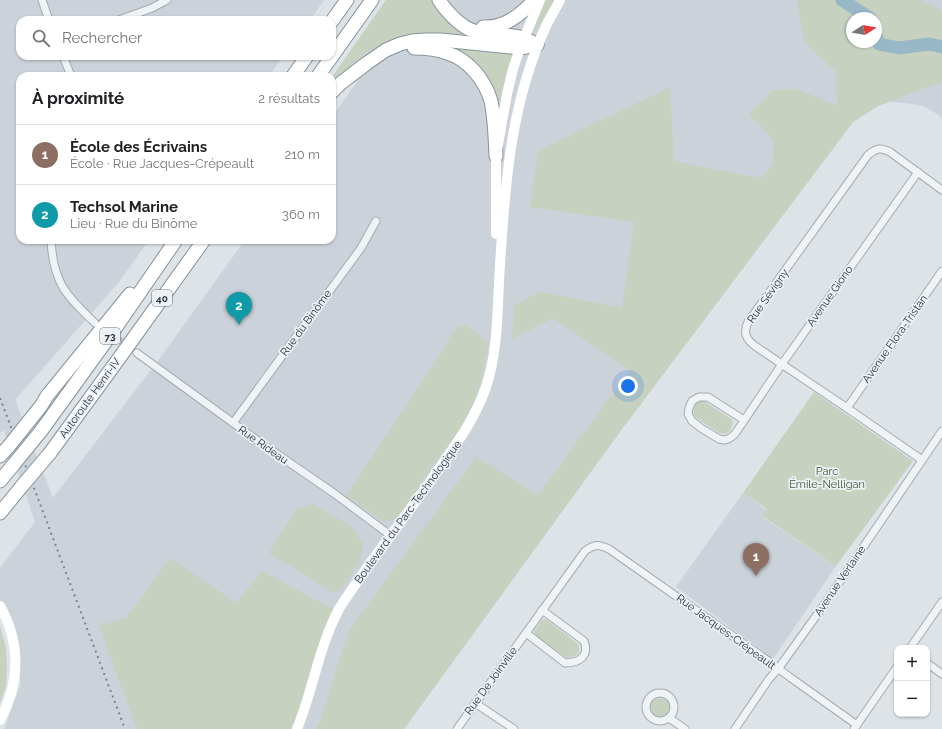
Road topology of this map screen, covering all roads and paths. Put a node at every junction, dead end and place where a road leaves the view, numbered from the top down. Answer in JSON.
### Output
{"nodes":[{"id":1,"x":42,"y":0,"type":"edge"},
{"id":2,"x":167,"y":0,"type":"edge"},
{"id":3,"x":347,"y":0,"type":"edge"},
{"id":4,"x":372,"y":0,"type":"edge"},
{"id":5,"x":439,"y":0,"type":"edge"},
{"id":6,"x":534,"y":0,"type":"edge"},
{"id":7,"x":540,"y":0,"type":"edge"},
{"id":8,"x":560,"y":0,"type":"edge"},
{"id":9,"x":48,"y":16,"type":"edge"},
{"id":10,"x":130,"y":16,"type":"edge"},
{"id":11,"x":336,"y":16,"type":"edge"},
{"id":12,"x":461,"y":24,"type":"junction"},
{"id":13,"x":522,"y":43,"type":"junction"},
{"id":14,"x":537,"y":46,"type":"junction"},
{"id":15,"x":336,"y":51,"type":"edge"},
{"id":16,"x":65,"y":60,"type":"edge"},
{"id":17,"x":304,"y":60,"type":"edge"},
{"id":18,"x":329,"y":60,"type":"edge"},
{"id":19,"x":367,"y":63,"type":"junction"},
{"id":20,"x":69,"y":72,"type":"edge"},
{"id":21,"x":296,"y":72,"type":"edge"},
{"id":22,"x":321,"y":72,"type":"edge"},
{"id":23,"x":336,"y":88,"type":"edge"},
{"id":24,"x":496,"y":156,"type":"junction"},
{"id":25,"x":918,"y":172,"type":"junction"},
{"id":26,"x":942,"y":190,"type":"edge"},
{"id":27,"x":376,"y":221,"type":"dead end"},
{"id":28,"x":51,"y":244,"type":"edge"},
{"id":29,"x":172,"y":244,"type":"edge"},
{"id":30,"x":172,"y":244,"type":"edge"},
{"id":31,"x":201,"y":244,"type":"edge"},
{"id":32,"x":942,"y":271,"type":"edge"},
{"id":33,"x":498,"y":290,"type":"junction"},
{"id":34,"x":96,"y":323,"type":"dead end"},
{"id":35,"x":138,"y":353,"type":"tunnel mouth"},
{"id":36,"x":782,"y":364,"type":"junction"},
{"id":37,"x":847,"y":408,"type":"junction"},
{"id":38,"x":744,"y":420,"type":"junction"},
{"id":39,"x":233,"y":423,"type":"junction"},
{"id":40,"x":942,"y":431,"type":"edge"},
{"id":41,"x":5,"y":444,"type":"edge"},
{"id":42,"x":0,"y":456,"type":"edge"},
{"id":43,"x":922,"y":460,"type":"junction"},
{"id":44,"x":0,"y":481,"type":"edge"},
{"id":45,"x":1,"y":512,"type":"edge"},
{"id":46,"x":390,"y":535,"type":"junction"},
{"id":47,"x":592,"y":545,"type":"joint"},
{"id":48,"x":942,"y":602,"type":"edge"},
{"id":49,"x":0,"y":606,"type":"edge"},
{"id":50,"x":542,"y":610,"type":"junction"},
{"id":51,"x":526,"y":633,"type":"junction"},
{"id":52,"x":912,"y":645,"type":"edge"},
{"id":53,"x":930,"y":664,"type":"edge"},
{"id":54,"x":778,"y":669,"type":"junction"},
{"id":55,"x":894,"y":671,"type":"edge"},
{"id":56,"x":942,"y":674,"type":"edge"},
{"id":57,"x":475,"y":703,"type":"junction"},
{"id":58,"x":669,"y":718,"type":"dead end"},
{"id":59,"x":0,"y":720,"type":"edge"},
{"id":60,"x":855,"y":727,"type":"edge"},
{"id":61,"x":297,"y":729,"type":"edge"},
{"id":62,"x":457,"y":729,"type":"edge"},
{"id":63,"x":514,"y":729,"type":"edge"},
{"id":64,"x":685,"y":729,"type":"edge"},
{"id":65,"x":734,"y":729,"type":"edge"}],
"edges":[{"from":1,"to":9,"type":"street"},
{"from":2,"to":10,"type":"street"},
{"from":3,"to":11,"type":"highway"},
{"from":4,"to":15,"type":"highway"},
{"from":5,"to":12,"type":"highway"},
{"from":6,"to":12,"type":"highway"},
{"from":7,"to":13,"type":"street","name":"Boulevard du Parc-Technologique"},
{"from":8,"to":14,"type":"street","name":"Boulevard du Parc-Technologique"},
{"from":12,"to":13,"type":"highway"},
{"from":13,"to":14,"type":"highway"},
{"from":13,"to":19,"type":"highway"},
{"from":13,"to":24,"type":"street","name":"Boulevard du Parc-Technologique"},
{"from":14,"to":33,"type":"street","name":"Boulevard du Parc-Technologique"},
{"from":16,"to":20,"type":"street"},
{"from":17,"to":21,"type":"highway"},
{"from":18,"to":22,"type":"highway"},
{"from":19,"to":23,"type":"highway"},
{"from":19,"to":24,"type":"highway"},
{"from":24,"to":33,"type":"street","name":"Boulevard du Parc-Technologique"},
{"from":25,"to":26,"type":"street","name":"Rue Sévigny"},
{"from":25,"to":36,"type":"street","name":"Avenue Giono"},
{"from":25,"to":36,"type":"street","name":"Rue Sévigny"},
{"from":27,"to":39,"type":"street","name":"Rue du Binôme"},
{"from":28,"to":34,"type":"street"},
{"from":29,"to":41,"type":"highway","number":"40","bridge":true},
{"from":30,"to":44,"type":"highway","name":"Autoroute Henri-IV","number":"73","bridge":true},
{"from":31,"to":45,"type":"highway","name":"Autoroute Henri-IV","number":"40","bridge":true},
{"from":32,"to":37,"type":"street","name":"Avenue Flora-Tristan"},
{"from":33,"to":46,"type":"street","name":"Boulevard du Parc-Technologique"},
{"from":35,"to":39,"type":"street","name":"Rue Rideau"},
{"from":36,"to":37,"type":"street","name":"Rue Sévigny"},
{"from":36,"to":38,"type":"street","name":"Avenue Giono"},
{"from":37,"to":43,"type":"street","name":"Rue Sévigny"},
{"from":38,"to":38,"type":"street","name":"Avenue Giono"},
{"from":39,"to":46,"type":"street","name":"Rue Rideau"},
{"from":40,"to":43,"type":"street","name":"Avenue Verlaine"},
{"from":41,"to":42,"type":"highway","number":"40"},
{"from":43,"to":54,"type":"street","name":"Avenue Verlaine"},
{"from":46,"to":61,"type":"street","name":"Boulevard du Parc-Technologique"},
{"from":47,"to":50,"type":"street","name":"Rue De Joinville"},
{"from":47,"to":54,"type":"street","name":"Rue Jacques-Crépeault"},
{"from":48,"to":52,"type":"street"},
{"from":49,"to":59,"type":"street"},
{"from":50,"to":51,"type":"street","name":"Rue De Joinville"},
{"from":50,"to":51,"type":"street"},
{"from":51,"to":57,"type":"street","name":"Rue De Joinville"},
{"from":53,"to":56,"type":"street"},
{"from":54,"to":60,"type":"street","name":"Rue Jacques-Crépeault"},
{"from":54,"to":65,"type":"street","name":"Avenue Verlaine"},
{"from":55,"to":60,"type":"street"},
{"from":57,"to":62,"type":"street","name":"Rue De Joinville"},
{"from":57,"to":63,"type":"street"},
{"from":58,"to":64,"type":"street"}]}
